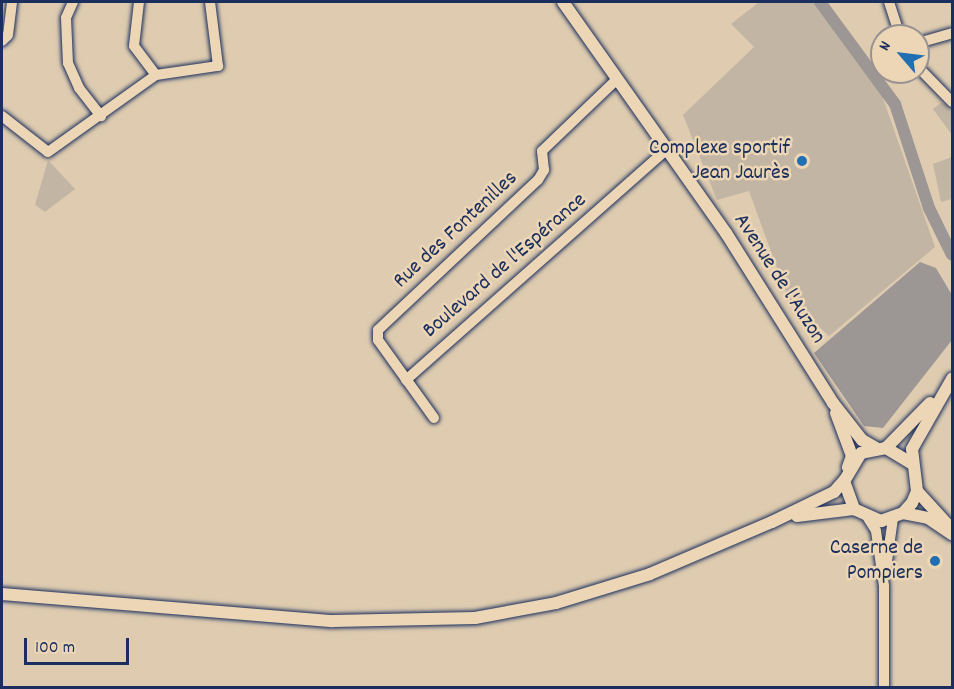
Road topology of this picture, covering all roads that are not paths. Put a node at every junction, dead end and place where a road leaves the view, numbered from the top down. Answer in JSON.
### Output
{"nodes":[{"id":1,"x":12,"y":2,"type":"edge"},
{"id":2,"x":73,"y":2,"type":"edge"},
{"id":3,"x":140,"y":2,"type":"edge"},
{"id":4,"x":210,"y":2,"type":"edge"},
{"id":5,"x":563,"y":2,"type":"edge"},
{"id":6,"x":889,"y":2,"type":"edge"},
{"id":7,"x":896,"y":24,"type":"edge"},
{"id":8,"x":952,"y":33,"type":"edge"},
{"id":9,"x":2,"y":40,"type":"edge"},
{"id":10,"x":930,"y":40,"type":"edge"},
{"id":11,"x":156,"y":75,"type":"junction"},
{"id":12,"x":930,"y":79,"type":"edge"},
{"id":13,"x":617,"y":80,"type":"junction"},
{"id":14,"x":952,"y":102,"type":"edge"},
{"id":15,"x":2,"y":116,"type":"edge"},
{"id":16,"x":101,"y":116,"type":"junction"},
{"id":17,"x":665,"y":151,"type":"junction"},
{"id":18,"x":952,"y":374,"type":"edge"},
{"id":19,"x":952,"y":379,"type":"edge"},
{"id":20,"x":406,"y":380,"type":"junction"},
{"id":21,"x":833,"y":403,"type":"junction"},
{"id":22,"x":434,"y":418,"type":"dead end"},
{"id":23,"x":881,"y":448,"type":"junction"},
{"id":24,"x":911,"y":463,"type":"junction"},
{"id":25,"x":849,"y":467,"type":"junction"},
{"id":26,"x":844,"y":481,"type":"junction"},
{"id":27,"x":917,"y":491,"type":"junction"},
{"id":28,"x":854,"y":509,"type":"junction"},
{"id":29,"x":898,"y":516,"type":"junction"},
{"id":30,"x":868,"y":518,"type":"junction"},
{"id":31,"x":772,"y":522,"type":"junction"},
{"id":32,"x":952,"y":531,"type":"edge"},
{"id":33,"x":884,"y":586,"type":"junction"},
{"id":34,"x":2,"y":594,"type":"edge"},
{"id":35,"x":884,"y":687,"type":"edge"}],
"edges":[{"from":1,"to":9,"type":"street"},
{"from":2,"to":16,"type":"street"},
{"from":3,"to":11,"type":"street"},
{"from":4,"to":11,"type":"street"},
{"from":5,"to":13,"type":"main road","name":"Avenue de l'Auzon"},
{"from":6,"to":7,"type":"street"},
{"from":8,"to":10,"type":"street"},
{"from":11,"to":16,"type":"street"},
{"from":12,"to":14,"type":"street"},
{"from":13,"to":17,"type":"main road","name":"Avenue de l'Auzon"},
{"from":13,"to":20,"type":"street","name":"Rue des Fontenilles"},
{"from":15,"to":16,"type":"street"},
{"from":17,"to":20,"type":"street","name":"Boulevard de l'Espérance"},
{"from":17,"to":21,"type":"main road","name":"Avenue de l'Auzon"},
{"from":18,"to":23,"type":"main road"},
{"from":19,"to":24,"type":"main road"},
{"from":20,"to":22,"type":"street"},
{"from":21,"to":23,"type":"main road"},
{"from":21,"to":25,"type":"main road"},
{"from":23,"to":24,"type":"main road"},
{"from":23,"to":25,"type":"main road"},
{"from":24,"to":27,"type":"main road"},
{"from":25,"to":26,"type":"main road"},
{"from":26,"to":28,"type":"main road"},
{"from":26,"to":31,"type":"main road"},
{"from":27,"to":29,"type":"main road"},
{"from":27,"to":32,"type":"main road"},
{"from":28,"to":30,"type":"main road"},
{"from":28,"to":31,"type":"main road"},
{"from":29,"to":30,"type":"main road"},
{"from":29,"to":32,"type":"main road"},
{"from":29,"to":33,"type":"street"},
{"from":30,"to":33,"type":"street"},
{"from":31,"to":34,"type":"main road"},
{"from":33,"to":35,"type":"street"}]}
